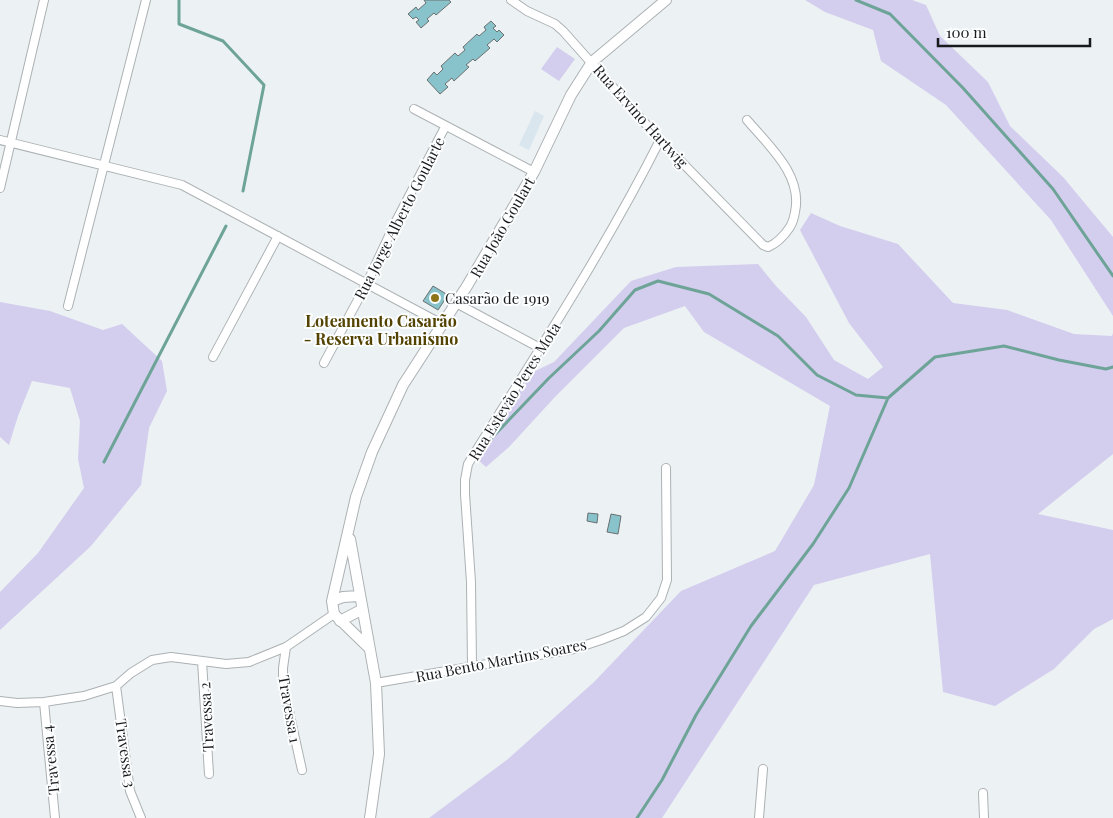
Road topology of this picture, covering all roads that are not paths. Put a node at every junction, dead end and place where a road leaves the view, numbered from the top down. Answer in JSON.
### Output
{"nodes":[{"id":1,"x":44,"y":0,"type":"edge"},
{"id":2,"x":146,"y":0,"type":"edge"},
{"id":3,"x":510,"y":0,"type":"edge"},
{"id":4,"x":666,"y":0,"type":"edge"},
{"id":5,"x":592,"y":62,"type":"junction"},
{"id":6,"x":414,"y":109,"type":"dead end"},
{"id":7,"x":747,"y":120,"type":"dead end"},
{"id":8,"x":445,"y":127,"type":"junction"},
{"id":9,"x":0,"y":140,"type":"edge"},
{"id":10,"x":660,"y":140,"type":"junction"},
{"id":11,"x":10,"y":143,"type":"junction"},
{"id":12,"x":104,"y":166,"type":"junction"},
{"id":13,"x":534,"y":172,"type":"junction"},
{"id":14,"x":0,"y":188,"type":"edge"},
{"id":15,"x":278,"y":236,"type":"junction"},
{"id":16,"x":367,"y":283,"type":"junction"},
{"id":17,"x":456,"y":303,"type":"junction"},
{"id":18,"x":68,"y":306,"type":"dead end"},
{"id":19,"x":442,"y":324,"type":"junction"},
{"id":20,"x":540,"y":348,"type":"junction"},
{"id":21,"x":213,"y":357,"type":"dead end"},
{"id":22,"x":324,"y":363,"type":"dead end"},
{"id":23,"x":666,"y":468,"type":"dead end"},
{"id":24,"x":349,"y":533,"type":"junction"},
{"id":25,"x":359,"y":596,"type":"junction"},
{"id":26,"x":332,"y":601,"type":"junction"},
{"id":27,"x":361,"y":610,"type":"junction"},
{"id":28,"x":337,"y":618,"type":"junction"},
{"id":29,"x":286,"y":648,"type":"junction"},
{"id":30,"x":369,"y":648,"type":"junction"},
{"id":31,"x":202,"y":661,"type":"junction"},
{"id":32,"x":472,"y":667,"type":"junction"},
{"id":33,"x":376,"y":684,"type":"junction"},
{"id":34,"x":116,"y":686,"type":"junction"},
{"id":35,"x":0,"y":701,"type":"edge"},
{"id":36,"x":44,"y":702,"type":"junction"},
{"id":37,"x":763,"y":769,"type":"dead end"},
{"id":38,"x":302,"y":770,"type":"dead end"},
{"id":39,"x":209,"y":774,"type":"dead end"},
{"id":40,"x":983,"y":792,"type":"dead end"},
{"id":41,"x":56,"y":818,"type":"edge"},
{"id":42,"x":141,"y":818,"type":"edge"},
{"id":43,"x":370,"y":818,"type":"edge"},
{"id":44,"x":758,"y":818,"type":"edge"},
{"id":45,"x":984,"y":818,"type":"edge"}],
"edges":[{"from":1,"to":11,"type":"street"},
{"from":2,"to":12,"type":"street"},
{"from":3,"to":5,"type":"street","name":"Rua Ervino Hartwig"},
{"from":4,"to":5,"type":"street","name":"Rua João Goulart"},
{"from":5,"to":10,"type":"street","name":"Rua Ervino Hartwig"},
{"from":5,"to":13,"type":"street","name":"Rua João Goulart"},
{"from":6,"to":8,"type":"street"},
{"from":7,"to":10,"type":"street","name":"Rua Ervino Hartwig"},
{"from":8,"to":13,"type":"street"},
{"from":8,"to":16,"type":"street","name":"Rua Jorge Alberto Goularte"},
{"from":9,"to":11,"type":"street"},
{"from":10,"to":20,"type":"street","name":"Rua Estevão Peres Mota"},
{"from":11,"to":12,"type":"street"},
{"from":11,"to":14,"type":"street"},
{"from":12,"to":15,"type":"street"},
{"from":12,"to":18,"type":"street"},
{"from":13,"to":17,"type":"street","name":"Rua João Goulart"},
{"from":15,"to":16,"type":"street"},
{"from":15,"to":21,"type":"street"},
{"from":16,"to":19,"type":"street"},
{"from":16,"to":22,"type":"street","name":"Rua Jorge Alberto Goularte"},
{"from":17,"to":19,"type":"street","name":"Rua João Goulart"},
{"from":17,"to":20,"type":"street"},
{"from":19,"to":24,"type":"street","name":"Rua João Goulart"},
{"from":20,"to":32,"type":"street","name":"Rua Estevão Peres Mota"},
{"from":23,"to":32,"type":"street","name":"Rua Bento Martins Soares"},
{"from":24,"to":25,"type":"street","name":"Rua João Goulart"},
{"from":24,"to":26,"type":"street","name":"Rua João Goulart"},
{"from":25,"to":26,"type":"street"},
{"from":25,"to":27,"type":"street","name":"Rua João Goulart"},
{"from":26,"to":28,"type":"street","name":"Rua João Goulart"},
{"from":27,"to":28,"type":"street"},
{"from":27,"to":30,"type":"street","name":"Rua João Goulart"},
{"from":28,"to":29,"type":"street"},
{"from":28,"to":30,"type":"street"},
{"from":29,"to":31,"type":"street"},
{"from":29,"to":38,"type":"street","name":"Travessa 1"},
{"from":30,"to":33,"type":"street","name":"Rua João Goulart"},
{"from":31,"to":34,"type":"street"},
{"from":31,"to":39,"type":"street","name":"Travessa 2"},
{"from":32,"to":33,"type":"street","name":"Rua Bento Martins Soares"},
{"from":33,"to":43,"type":"street","name":"Rua João Goulart"},
{"from":34,"to":36,"type":"street"},
{"from":34,"to":42,"type":"street","name":"Travessa 3"},
{"from":35,"to":36,"type":"street"},
{"from":36,"to":41,"type":"street","name":"Travessa 4"},
{"from":37,"to":44,"type":"street"},
{"from":40,"to":45,"type":"street"}]}
